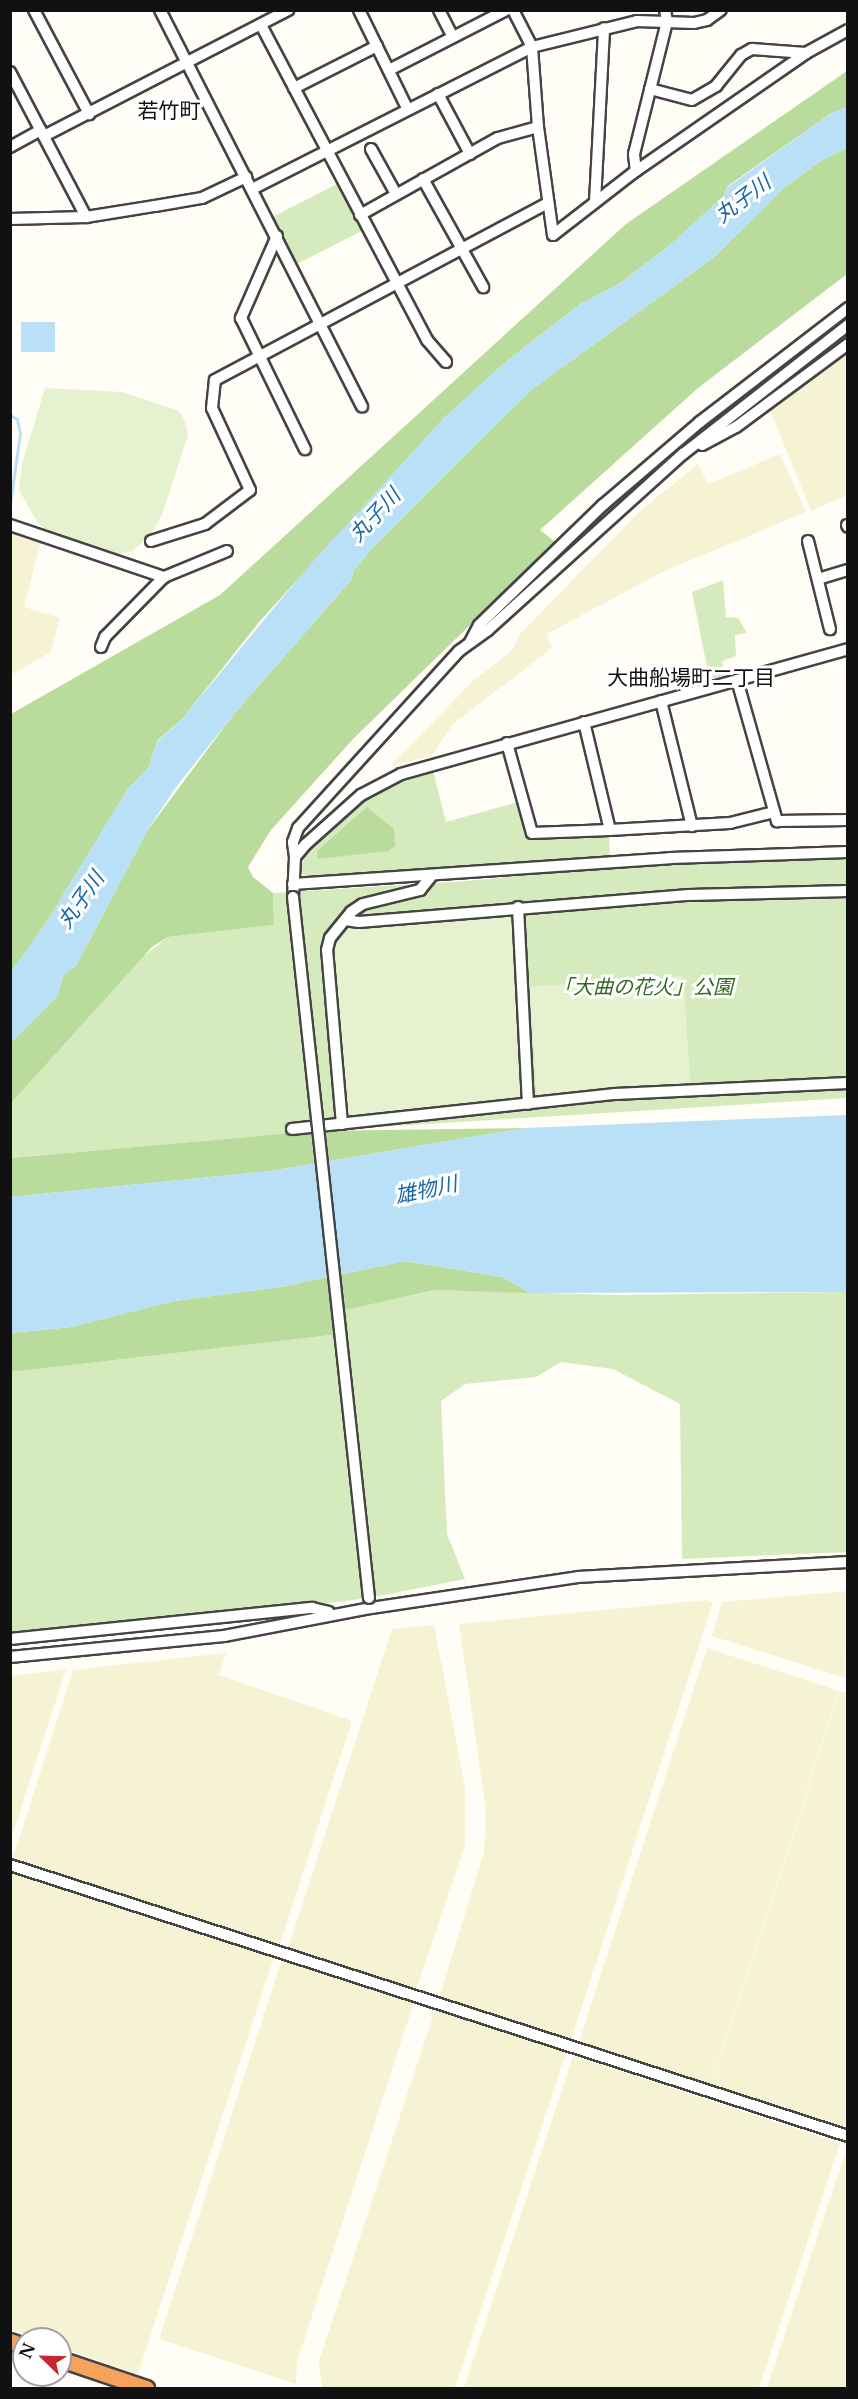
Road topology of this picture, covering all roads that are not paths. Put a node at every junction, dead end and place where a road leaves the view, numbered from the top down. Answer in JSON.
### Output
{"nodes":[{"id":1,"x":34,"y":10,"type":"edge"},
{"id":2,"x":160,"y":10,"type":"edge"},
{"id":3,"x":359,"y":10,"type":"edge"},
{"id":4,"x":439,"y":10,"type":"edge"},
{"id":5,"x":506,"y":10,"type":"edge"},
{"id":6,"x":513,"y":10,"type":"edge"},
{"id":7,"x":664,"y":10,"type":"edge"},
{"id":8,"x":721,"y":10,"type":"edge"},
{"id":9,"x":288,"y":11,"type":"edge"},
{"id":10,"x":667,"y":22,"type":"junction"},
{"id":11,"x":261,"y":25,"type":"junction"},
{"id":12,"x":604,"y":28,"type":"junction"},
{"id":13,"x":848,"y":30,"type":"edge"},
{"id":14,"x":452,"y":36,"type":"junction"},
{"id":15,"x":377,"y":46,"type":"junction"},
{"id":16,"x":532,"y":47,"type":"junction"},
{"id":17,"x":806,"y":53,"type":"junction"},
{"id":18,"x":187,"y":63,"type":"junction"},
{"id":19,"x":390,"y":70,"type":"junction"},
{"id":20,"x":10,"y":72,"type":"edge"},
{"id":21,"x":294,"y":88,"type":"junction"},
{"id":22,"x":650,"y":89,"type":"junction"},
{"id":23,"x":438,"y":93,"type":"junction"},
{"id":24,"x":407,"y":108,"type":"junction"},
{"id":25,"x":89,"y":114,"type":"junction"},
{"id":26,"x":538,"y":127,"type":"junction"},
{"id":27,"x":43,"y":134,"type":"junction"},
{"id":28,"x":10,"y":147,"type":"edge"},
{"id":29,"x":371,"y":149,"type":"dead end"},
{"id":30,"x":326,"y":150,"type":"junction"},
{"id":31,"x":471,"y":153,"type":"junction"},
{"id":32,"x":636,"y":171,"type":"junction"},
{"id":33,"x":246,"y":177,"type":"junction"},
{"id":34,"x":423,"y":179,"type":"junction"},
{"id":35,"x":252,"y":189,"type":"junction"},
{"id":36,"x":396,"y":194,"type":"junction"},
{"id":37,"x":595,"y":202,"type":"junction"},
{"id":38,"x":548,"y":203,"type":"junction"},
{"id":39,"x":360,"y":215,"type":"junction"},
{"id":40,"x":86,"y":217,"type":"junction"},
{"id":41,"x":10,"y":219,"type":"edge"},
{"id":42,"x":277,"y":237,"type":"junction"},
{"id":43,"x":462,"y":249,"type":"junction"},
{"id":44,"x":397,"y":283,"type":"junction"},
{"id":45,"x":483,"y":287,"type":"dead end"},
{"id":46,"x":848,"y":308,"type":"edge"},
{"id":47,"x":321,"y":323,"type":"junction"},
{"id":48,"x":848,"y":325,"type":"edge"},
{"id":49,"x":848,"y":344,"type":"edge"},
{"id":50,"x":258,"y":357,"type":"junction"},
{"id":51,"x":446,"y":362,"type":"dead end"},
{"id":52,"x":362,"y":405,"type":"dead end"},
{"id":53,"x":305,"y":450,"type":"dead end"},
{"id":54,"x":683,"y":454,"type":"junction"},
{"id":55,"x":10,"y":525,"type":"edge"},
{"id":56,"x":808,"y":541,"type":"dead end"},
{"id":57,"x":151,"y":542,"type":"dead end"},
{"id":58,"x":227,"y":551,"type":"dead end"},
{"id":59,"x":848,"y":570,"type":"edge"},
{"id":60,"x":164,"y":578,"type":"junction"},
{"id":61,"x":818,"y":579,"type":"junction"},
{"id":62,"x":830,"y":629,"type":"dead end"},
{"id":63,"x":470,"y":643,"type":"junction"},
{"id":64,"x":101,"y":647,"type":"dead end"},
{"id":65,"x":848,"y":649,"type":"edge"},
{"id":66,"x":738,"y":680,"type":"junction"},
{"id":67,"x":661,"y":701,"type":"junction"},
{"id":68,"x":584,"y":722,"type":"junction"},
{"id":69,"x":507,"y":743,"type":"junction"},
{"id":70,"x":774,"y":812,"type":"junction"},
{"id":71,"x":848,"y":820,"type":"edge"},
{"id":72,"x":692,"y":826,"type":"junction"},
{"id":73,"x":610,"y":830,"type":"junction"},
{"id":74,"x":848,"y":852,"type":"edge"},
{"id":75,"x":295,"y":857,"type":"junction"},
{"id":76,"x":432,"y":875,"type":"junction"},
{"id":77,"x":293,"y":884,"type":"junction"},
{"id":78,"x":848,"y":891,"type":"edge"},
{"id":79,"x":518,"y":908,"type":"junction"},
{"id":80,"x":345,"y":920,"type":"junction"},
{"id":81,"x":848,"y":1083,"type":"edge"},
{"id":82,"x":528,"y":1104,"type":"junction"},
{"id":83,"x":342,"y":1124,"type":"junction"},
{"id":84,"x":292,"y":1129,"type":"dead end"},
{"id":85,"x":848,"y":1562,"type":"edge"},
{"id":86,"x":370,"y":1603,"type":"junction"},
{"id":87,"x":337,"y":1613,"type":"junction"},
{"id":88,"x":10,"y":1640,"type":"edge"},
{"id":89,"x":10,"y":1657,"type":"edge"},
{"id":90,"x":10,"y":1865,"type":"edge"},
{"id":91,"x":848,"y":2136,"type":"edge"},
{"id":92,"x":72,"y":2363,"type":"edge"},
{"id":93,"x":141,"y":2388,"type":"edge"}],
"edges":[{"from":1,"to":25,"type":"street"},
{"from":2,"to":18,"type":"street"},
{"from":3,"to":15,"type":"street"},
{"from":4,"to":14,"type":"street"},
{"from":5,"to":14,"type":"street"},
{"from":6,"to":16,"type":"street"},
{"from":7,"to":10,"type":"street"},
{"from":8,"to":10,"type":"street"},
{"from":9,"to":11,"type":"street"},
{"from":10,"to":12,"type":"street"},
{"from":10,"to":22,"type":"street"},
{"from":11,"to":18,"type":"street"},
{"from":11,"to":21,"type":"street"},
{"from":12,"to":16,"type":"street"},
{"from":12,"to":37,"type":"street"},
{"from":13,"to":17,"type":"street"},
{"from":14,"to":19,"type":"street"},
{"from":15,"to":19,"type":"street"},
{"from":15,"to":21,"type":"street"},
{"from":16,"to":23,"type":"street"},
{"from":16,"to":26,"type":"street"},
{"from":17,"to":22,"type":"street"},
{"from":17,"to":32,"type":"street"},
{"from":18,"to":25,"type":"street"},
{"from":18,"to":33,"type":"street"},
{"from":19,"to":24,"type":"street"},
{"from":20,"to":27,"type":"street"},
{"from":21,"to":30,"type":"street"},
{"from":22,"to":32,"type":"street"},
{"from":23,"to":24,"type":"street"},
{"from":23,"to":31,"type":"street"},
{"from":24,"to":30,"type":"street"},
{"from":25,"to":27,"type":"street"},
{"from":26,"to":31,"type":"street"},
{"from":26,"to":38,"type":"street"},
{"from":27,"to":28,"type":"street"},
{"from":27,"to":40,"type":"street"},
{"from":29,"to":36,"type":"street"},
{"from":30,"to":35,"type":"street"},
{"from":30,"to":39,"type":"street"},
{"from":31,"to":34,"type":"street"},
{"from":32,"to":37,"type":"street"},
{"from":33,"to":35,"type":"street"},
{"from":33,"to":40,"type":"street"},
{"from":34,"to":36,"type":"street"},
{"from":34,"to":43,"type":"street"},
{"from":35,"to":42,"type":"street"},
{"from":36,"to":39,"type":"street"},
{"from":37,"to":38,"type":"street"},
{"from":38,"to":43,"type":"street"},
{"from":39,"to":44,"type":"street"},
{"from":40,"to":41,"type":"street"},
{"from":42,"to":47,"type":"street"},
{"from":42,"to":50,"type":"street"},
{"from":43,"to":44,"type":"street"},
{"from":43,"to":45,"type":"street"},
{"from":44,"to":47,"type":"street"},
{"from":44,"to":51,"type":"street"},
{"from":46,"to":63,"type":"street"},
{"from":47,"to":50,"type":"street"},
{"from":47,"to":52,"type":"street"},
{"from":48,"to":54,"type":"street"},
{"from":49,"to":54,"type":"street"},
{"from":50,"to":53,"type":"street"},
{"from":50,"to":57,"type":"street"},
{"from":54,"to":63,"type":"street"},
{"from":55,"to":60,"type":"street"},
{"from":56,"to":61,"type":"street"},
{"from":58,"to":60,"type":"street"},
{"from":59,"to":61,"type":"street"},
{"from":60,"to":64,"type":"street"},
{"from":61,"to":62,"type":"street"},
{"from":63,"to":75,"type":"street"},
{"from":65,"to":66,"type":"street"},
{"from":66,"to":67,"type":"street"},
{"from":66,"to":70,"type":"street"},
{"from":67,"to":68,"type":"street"},
{"from":67,"to":72,"type":"street"},
{"from":68,"to":69,"type":"street"},
{"from":68,"to":73,"type":"street"},
{"from":69,"to":73,"type":"street"},
{"from":69,"to":75,"type":"street"},
{"from":70,"to":71,"type":"street"},
{"from":70,"to":72,"type":"street"},
{"from":72,"to":73,"type":"street"},
{"from":74,"to":76,"type":"street"},
{"from":75,"to":77,"type":"street"},
{"from":76,"to":77,"type":"street"},
{"from":76,"to":80,"type":"street"},
{"from":77,"to":86,"type":"street","bridge":true},
{"from":78,"to":79,"type":"street"},
{"from":79,"to":80,"type":"street"},
{"from":79,"to":82,"type":"street"},
{"from":80,"to":83,"type":"street"},
{"from":81,"to":82,"type":"street"},
{"from":82,"to":83,"type":"street"},
{"from":83,"to":84,"type":"street"},
{"from":85,"to":86,"type":"street"},
{"from":86,"to":87,"type":"street"},
{"from":87,"to":88,"type":"street"},
{"from":87,"to":89,"type":"street"},
{"from":90,"to":91,"type":"street"},
{"from":92,"to":93,"type":"highway"}]}
